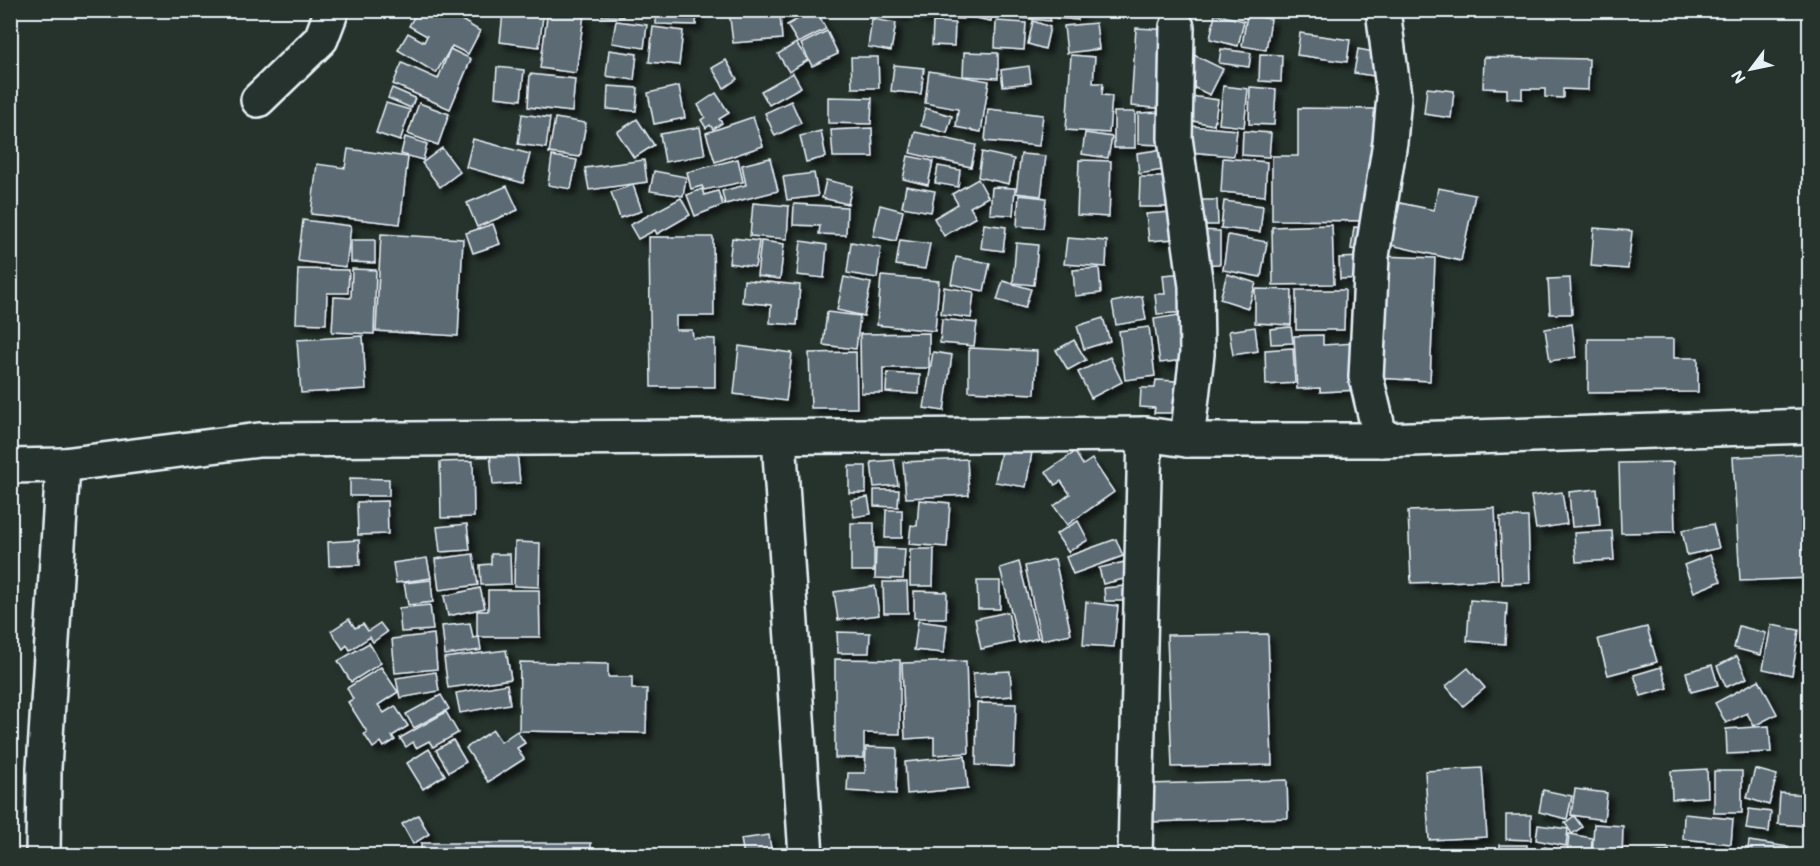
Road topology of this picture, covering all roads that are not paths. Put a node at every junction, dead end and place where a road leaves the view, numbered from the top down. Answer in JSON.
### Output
{"nodes":[{"id":1,"x":332,"y":10,"type":"edge"},
{"id":2,"x":1383,"y":10,"type":"edge"},
{"id":3,"x":1177,"y":27,"type":"dead end"},
{"id":4,"x":258,"y":100,"type":"dead end"},
{"id":5,"x":1809,"y":426,"type":"edge"},
{"id":6,"x":1145,"y":434,"type":"junction"},
{"id":7,"x":779,"y":438,"type":"junction"},
{"id":8,"x":1187,"y":440,"type":"junction"},
{"id":9,"x":1381,"y":440,"type":"junction"},
{"id":10,"x":10,"y":465,"type":"edge"},
{"id":11,"x":63,"y":465,"type":"junction"},
{"id":12,"x":43,"y":855,"type":"edge"},
{"id":13,"x":806,"y":855,"type":"edge"},
{"id":14,"x":1135,"y":855,"type":"edge"}],
"edges":[{"from":1,"to":4,"type":"street"},
{"from":2,"to":9,"type":"street"},
{"from":3,"to":8,"type":"street"},
{"from":5,"to":9,"type":"street"},
{"from":6,"to":7,"type":"street"},
{"from":6,"to":8,"type":"street"},
{"from":6,"to":14,"type":"street"},
{"from":7,"to":11,"type":"street"},
{"from":7,"to":13,"type":"street"},
{"from":8,"to":9,"type":"street"},
{"from":10,"to":11,"type":"street"},
{"from":11,"to":12,"type":"street"}]}
